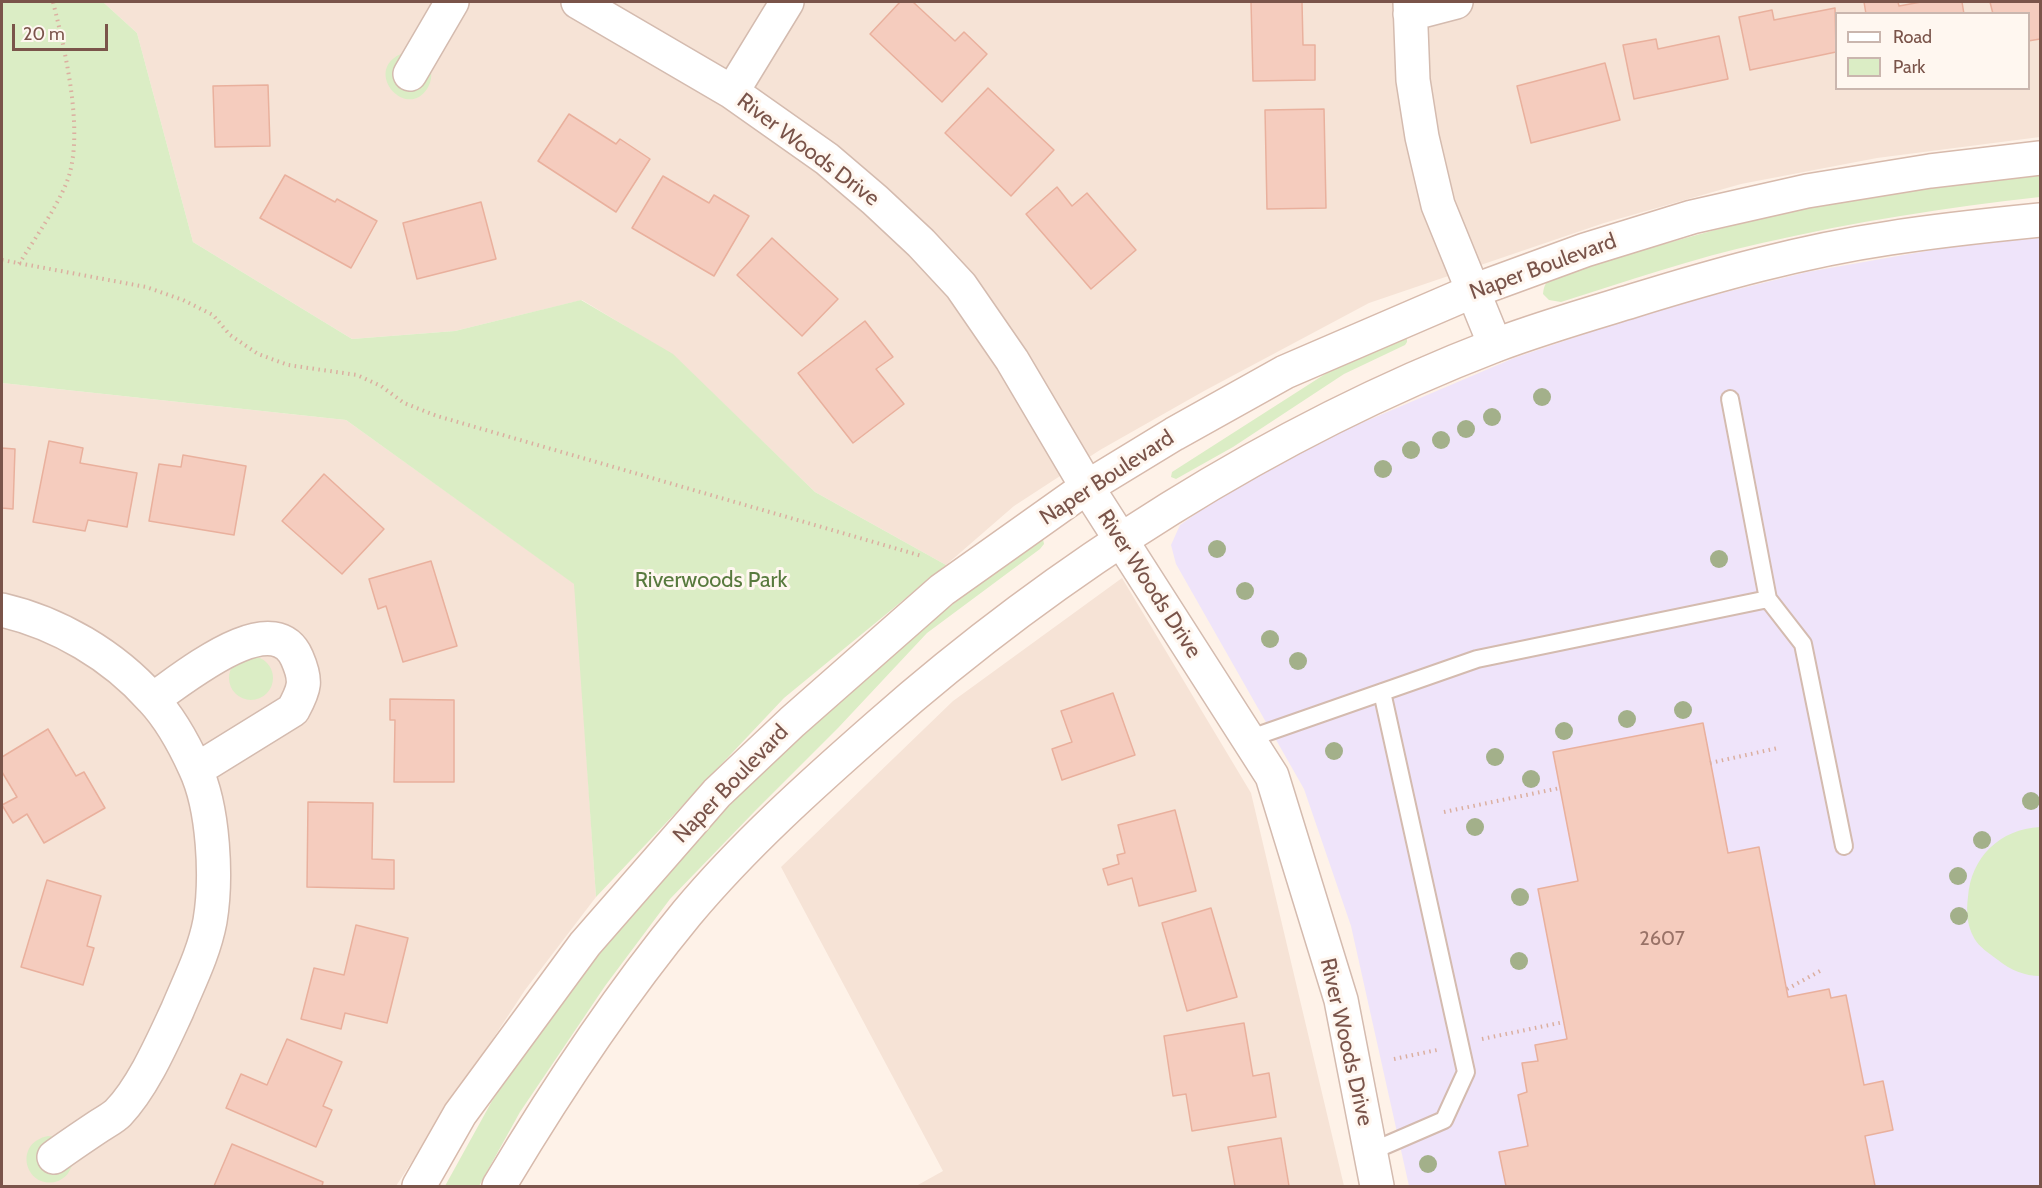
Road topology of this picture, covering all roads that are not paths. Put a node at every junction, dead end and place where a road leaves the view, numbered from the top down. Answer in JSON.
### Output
{"nodes":[{"id":1,"x":452,"y":2,"type":"edge"},
{"id":2,"x":578,"y":2,"type":"edge"},
{"id":3,"x":787,"y":2,"type":"edge"},
{"id":4,"x":1456,"y":2,"type":"edge"},
{"id":5,"x":1410,"y":8,"type":"edge"},
{"id":6,"x":410,"y":74,"type":"dead end"},
{"id":7,"x":732,"y":92,"type":"junction"},
{"id":8,"x":2040,"y":158,"type":"edge"},
{"id":9,"x":2040,"y":220,"type":"edge"},
{"id":10,"x":1473,"y":291,"type":"junction"},
{"id":11,"x":1495,"y":345,"type":"junction"},
{"id":12,"x":1730,"y":399,"type":"dead end"},
{"id":13,"x":1086,"y":487,"type":"junction"},
{"id":14,"x":1121,"y":540,"type":"junction"},
{"id":15,"x":1768,"y":599,"type":"junction"},
{"id":16,"x":2,"y":610,"type":"edge"},
{"id":17,"x":1382,"y":692,"type":"junction"},
{"id":18,"x":153,"y":699,"type":"junction"},
{"id":19,"x":1248,"y":739,"type":"junction"},
{"id":20,"x":196,"y":770,"type":"junction"},
{"id":21,"x":1844,"y":846,"type":"dead end"},
{"id":22,"x":1370,"y":1152,"type":"junction"},
{"id":23,"x":54,"y":1157,"type":"dead end"},
{"id":24,"x":419,"y":1186,"type":"edge"},
{"id":25,"x":499,"y":1186,"type":"edge"},
{"id":26,"x":1377,"y":1186,"type":"edge"}],
"edges":[{"from":1,"to":6,"type":"main road"},
{"from":2,"to":7,"type":"main road","name":"River Woods Drive"},
{"from":3,"to":7,"type":"main road"},
{"from":4,"to":5,"type":"main road"},
{"from":5,"to":10,"type":"main road"},
{"from":7,"to":13,"type":"main road","name":"River Woods Drive"},
{"from":8,"to":10,"type":"main road","name":"Naper Boulevard"},
{"from":9,"to":11,"type":"main road"},
{"from":10,"to":11,"type":"main road"},
{"from":10,"to":13,"type":"main road","name":"Naper Boulevard"},
{"from":11,"to":14,"type":"main road"},
{"from":12,"to":15,"type":"lane"},
{"from":13,"to":14,"type":"main road","name":"River Woods Drive"},
{"from":13,"to":24,"type":"main road","name":"Naper Boulevard"},
{"from":14,"to":19,"type":"main road","name":"River Woods Drive"},
{"from":14,"to":25,"type":"main road"},
{"from":15,"to":17,"type":"lane"},
{"from":15,"to":21,"type":"lane"},
{"from":16,"to":18,"type":"main road"},
{"from":17,"to":19,"type":"lane"},
{"from":17,"to":22,"type":"lane"},
{"from":18,"to":20,"type":"main road"},
{"from":18,"to":20,"type":"main road"},
{"from":19,"to":22,"type":"main road","name":"River Woods Drive"},
{"from":20,"to":23,"type":"main road"},
{"from":22,"to":26,"type":"main road","name":"River Woods Drive"}]}
